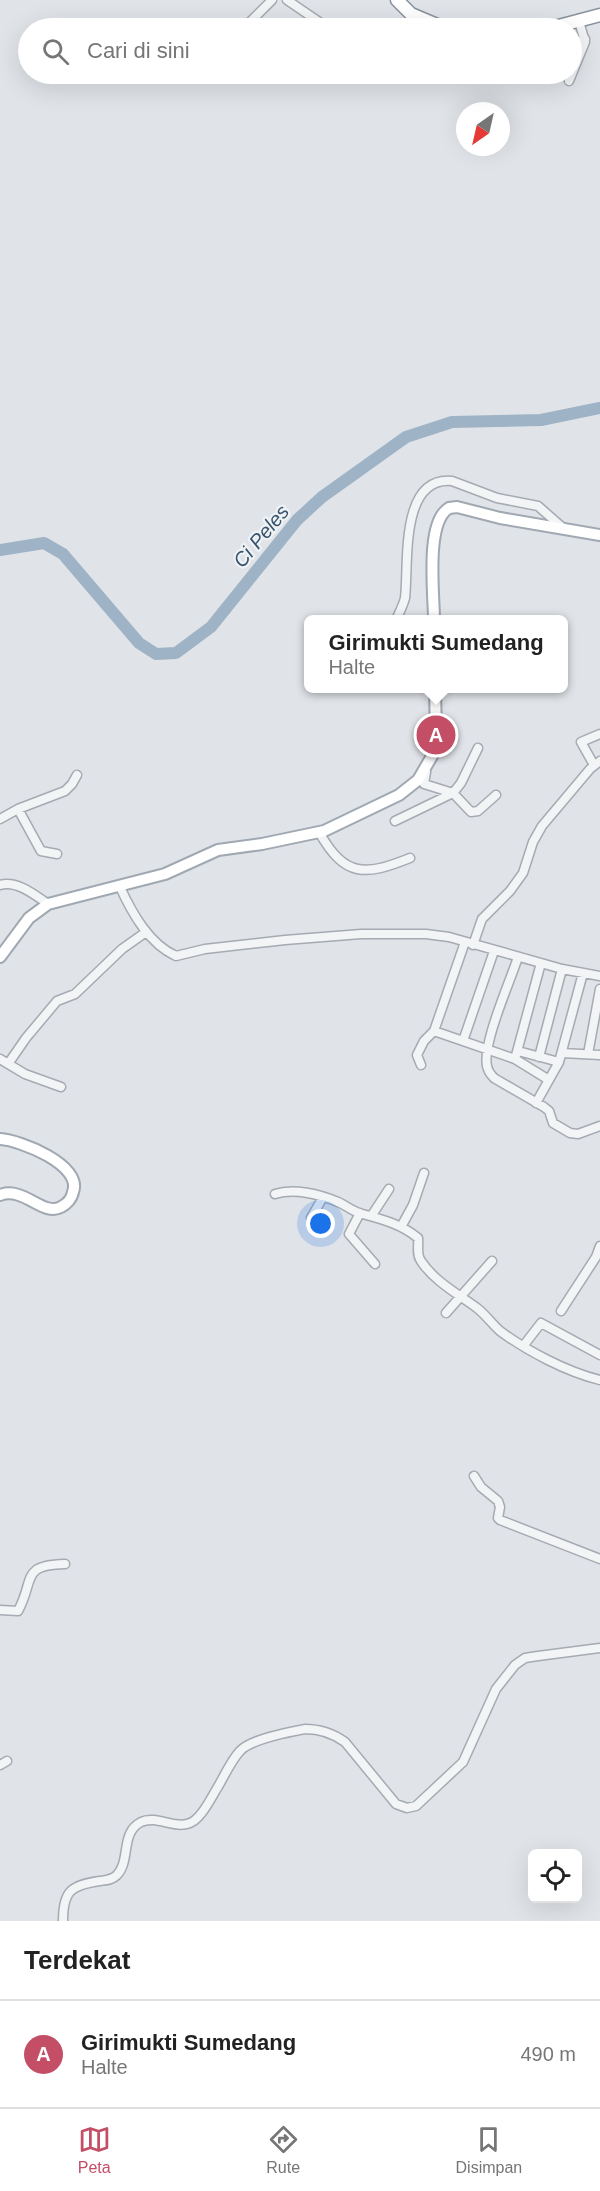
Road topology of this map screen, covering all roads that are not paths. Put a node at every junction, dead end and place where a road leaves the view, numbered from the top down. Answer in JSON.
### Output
{"nodes":[{"id":1,"x":272,"y":0,"type":"edge"},
{"id":2,"x":287,"y":0,"type":"edge"},
{"id":3,"x":397,"y":0,"type":"edge"},
{"id":4,"x":600,"y":15,"type":"edge"},
{"id":5,"x":254,"y":18,"type":"edge"},
{"id":6,"x":313,"y":18,"type":"edge"},
{"id":7,"x":420,"y":18,"type":"edge"},
{"id":8,"x":582,"y":20,"type":"edge"},
{"id":9,"x":582,"y":30,"type":"edge"},
{"id":10,"x":585,"y":39,"type":"junction"},
{"id":11,"x":582,"y":40,"type":"edge"},
{"id":12,"x":582,"y":54,"type":"edge"},
{"id":13,"x":563,"y":528,"type":"junction"},
{"id":14,"x":600,"y":535,"type":"edge"},
{"id":15,"x":398,"y":615,"type":"edge"},
{"id":16,"x":434,"y":615,"type":"edge"},
{"id":17,"x":435,"y":693,"type":"edge"},
{"id":18,"x":600,"y":734,"type":"edge"},
{"id":19,"x":477,"y":748,"type":"dead end"},
{"id":20,"x":597,"y":763,"type":"edge"},
{"id":21,"x":426,"y":768,"type":"junction"},
{"id":22,"x":77,"y":775,"type":"dead end"},
{"id":23,"x":453,"y":793,"type":"junction"},
{"id":24,"x":496,"y":795,"type":"dead end"},
{"id":25,"x":18,"y":809,"type":"junction"},
{"id":26,"x":0,"y":819,"type":"edge"},
{"id":27,"x":395,"y":821,"type":"dead end"},
{"id":28,"x":319,"y":832,"type":"junction"},
{"id":29,"x":57,"y":854,"type":"dead end"},
{"id":30,"x":410,"y":858,"type":"dead end"},
{"id":31,"x":0,"y":885,"type":"edge"},
{"id":32,"x":120,"y":886,"type":"junction"},
{"id":33,"x":48,"y":904,"type":"junction"},
{"id":34,"x":146,"y":932,"type":"junction"},
{"id":35,"x":469,"y":943,"type":"junction"},
{"id":36,"x":494,"y":951,"type":"junction"},
{"id":37,"x":0,"y":957,"type":"edge"},
{"id":38,"x":518,"y":957,"type":"junction"},
{"id":39,"x":541,"y":963,"type":"junction"},
{"id":40,"x":562,"y":969,"type":"junction"},
{"id":41,"x":583,"y":973,"type":"junction"},
{"id":42,"x":600,"y":976,"type":"edge"},
{"id":43,"x":600,"y":989,"type":"edge"},
{"id":44,"x":434,"y":1031,"type":"junction"},
{"id":45,"x":463,"y":1041,"type":"junction"},
{"id":46,"x":487,"y":1048,"type":"junction"},
{"id":47,"x":588,"y":1054,"type":"junction"},
{"id":48,"x":516,"y":1055,"type":"junction"},
{"id":49,"x":600,"y":1055,"type":"edge"},
{"id":50,"x":539,"y":1057,"type":"junction"},
{"id":51,"x":561,"y":1057,"type":"junction"},
{"id":52,"x":4,"y":1061,"type":"edge"},
{"id":53,"x":421,"y":1065,"type":"dead end"},
{"id":54,"x":549,"y":1080,"type":"junction"},
{"id":55,"x":61,"y":1088,"type":"dead end"},
{"id":56,"x":536,"y":1103,"type":"junction"},
{"id":57,"x":600,"y":1126,"type":"edge"},
{"id":58,"x":0,"y":1139,"type":"edge"},
{"id":59,"x":424,"y":1173,"type":"dead end"},
{"id":60,"x":389,"y":1189,"type":"dead end"},
{"id":61,"x":275,"y":1194,"type":"dead end"},
{"id":62,"x":0,"y":1195,"type":"edge"},
{"id":63,"x":323,"y":1197,"type":"junction"},
{"id":64,"x":360,"y":1213,"type":"junction"},
{"id":65,"x":372,"y":1215,"type":"junction"},
{"id":66,"x":310,"y":1218,"type":"dead end"},
{"id":67,"x":401,"y":1227,"type":"junction"},
{"id":68,"x":600,"y":1246,"type":"edge"},
{"id":69,"x":492,"y":1261,"type":"dead end"},
{"id":70,"x":375,"y":1264,"type":"dead end"},
{"id":71,"x":460,"y":1297,"type":"junction"},
{"id":72,"x":561,"y":1311,"type":"dead end"},
{"id":73,"x":446,"y":1313,"type":"dead end"},
{"id":74,"x":524,"y":1346,"type":"junction"},
{"id":75,"x":600,"y":1355,"type":"edge"},
{"id":76,"x":600,"y":1380,"type":"edge"},
{"id":77,"x":474,"y":1476,"type":"dead end"},
{"id":78,"x":600,"y":1559,"type":"edge"},
{"id":79,"x":65,"y":1564,"type":"dead end"},
{"id":80,"x":0,"y":1610,"type":"edge"},
{"id":81,"x":600,"y":1648,"type":"edge"},
{"id":82,"x":63,"y":1921,"type":"edge"}],
"edges":[{"from":1,"to":5,"type":"street"},
{"from":2,"to":6,"type":"street"},
{"from":3,"to":7,"type":"highway"},
{"from":4,"to":8,"type":"highway"},
{"from":9,"to":10,"type":"street"},
{"from":10,"to":11,"type":"street"},
{"from":10,"to":12,"type":"street"},
{"from":13,"to":14,"type":"main road"},
{"from":13,"to":15,"type":"street"},
{"from":13,"to":16,"type":"main road"},
{"from":17,"to":21,"type":"main road"},
{"from":18,"to":20,"type":"street"},
{"from":19,"to":23,"type":"street"},
{"from":20,"to":35,"type":"street"},
{"from":21,"to":23,"type":"street"},
{"from":21,"to":28,"type":"main road"},
{"from":22,"to":25,"type":"street"},
{"from":23,"to":24,"type":"street"},
{"from":23,"to":27,"type":"street"},
{"from":25,"to":26,"type":"street"},
{"from":25,"to":29,"type":"street"},
{"from":28,"to":30,"type":"street"},
{"from":28,"to":32,"type":"main road"},
{"from":31,"to":33,"type":"street"},
{"from":32,"to":33,"type":"main road"},
{"from":32,"to":34,"type":"street"},
{"from":33,"to":37,"type":"main road"},
{"from":34,"to":35,"type":"street"},
{"from":34,"to":52,"type":"street"},
{"from":35,"to":36,"type":"street"},
{"from":35,"to":44,"type":"street"},
{"from":36,"to":38,"type":"street"},
{"from":36,"to":45,"type":"street"},
{"from":38,"to":39,"type":"street"},
{"from":38,"to":46,"type":"street"},
{"from":39,"to":40,"type":"street"},
{"from":39,"to":48,"type":"street"},
{"from":40,"to":41,"type":"street"},
{"from":40,"to":50,"type":"street"},
{"from":41,"to":42,"type":"street"},
{"from":41,"to":51,"type":"street"},
{"from":43,"to":47,"type":"street"},
{"from":44,"to":45,"type":"street"},
{"from":44,"to":53,"type":"street"},
{"from":45,"to":46,"type":"street"},
{"from":46,"to":48,"type":"street"},
{"from":46,"to":56,"type":"street"},
{"from":47,"to":49,"type":"street"},
{"from":47,"to":51,"type":"street"},
{"from":48,"to":50,"type":"street"},
{"from":48,"to":54,"type":"street"},
{"from":50,"to":51,"type":"street"},
{"from":51,"to":54,"type":"street"},
{"from":52,"to":55,"type":"street"},
{"from":54,"to":56,"type":"street"},
{"from":56,"to":57,"type":"street"},
{"from":58,"to":62,"type":"main road"},
{"from":59,"to":67,"type":"street"},
{"from":60,"to":65,"type":"street"},
{"from":61,"to":63,"type":"street"},
{"from":63,"to":64,"type":"street"},
{"from":63,"to":66,"type":"street"},
{"from":64,"to":65,"type":"street"},
{"from":64,"to":70,"type":"street"},
{"from":65,"to":67,"type":"street"},
{"from":67,"to":71,"type":"street"},
{"from":68,"to":72,"type":"street"},
{"from":69,"to":71,"type":"street"},
{"from":71,"to":73,"type":"street"},
{"from":71,"to":74,"type":"street"},
{"from":74,"to":75,"type":"street"},
{"from":74,"to":76,"type":"street"},
{"from":77,"to":78,"type":"street"},
{"from":79,"to":80,"type":"street"},
{"from":81,"to":82,"type":"street"}]}
